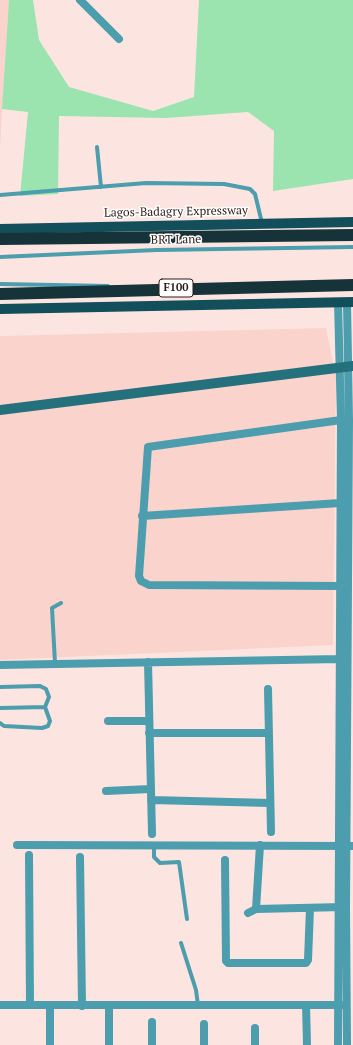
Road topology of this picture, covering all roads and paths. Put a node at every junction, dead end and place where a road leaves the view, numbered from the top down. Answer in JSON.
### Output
{"nodes":[{"id":1,"x":80,"y":0,"type":"edge"},
{"id":2,"x":119,"y":39,"type":"dead end"},
{"id":3,"x":97,"y":147,"type":"dead end"},
{"id":4,"x":101,"y":187,"type":"junction"},
{"id":5,"x":0,"y":194,"type":"edge"},
{"id":6,"x":353,"y":222,"type":"edge"},
{"id":7,"x":262,"y":224,"type":"junction"},
{"id":8,"x":0,"y":229,"type":"edge"},
{"id":9,"x":353,"y":235,"type":"edge"},
{"id":10,"x":0,"y":239,"type":"edge"},
{"id":11,"x":353,"y":247,"type":"edge"},
{"id":12,"x":0,"y":257,"type":"edge"},
{"id":13,"x":0,"y":284,"type":"edge"},
{"id":14,"x":353,"y":284,"type":"edge"},
{"id":15,"x":0,"y":294,"type":"edge"},
{"id":16,"x":346,"y":302,"type":"edge"},
{"id":17,"x":0,"y":309,"type":"edge"},
{"id":18,"x":348,"y":370,"type":"edge"},
{"id":19,"x":0,"y":410,"type":"edge"},
{"id":20,"x":0,"y":416,"type":"edge"},
{"id":21,"x":341,"y":420,"type":"junction"},
{"id":22,"x":351,"y":467,"type":"edge"},
{"id":23,"x":340,"y":503,"type":"junction"},
{"id":24,"x":142,"y":516,"type":"junction"},
{"id":25,"x":340,"y":586,"type":"junction"},
{"id":26,"x":61,"y":603,"type":"dead end"},
{"id":27,"x":340,"y":659,"type":"junction"},
{"id":28,"x":148,"y":662,"type":"junction"},
{"id":29,"x":55,"y":663,"type":"junction"},
{"id":30,"x":0,"y":665,"type":"edge"},
{"id":31,"x":0,"y":687,"type":"edge"},
{"id":32,"x":268,"y":688,"type":"dead end"},
{"id":33,"x":45,"y":707,"type":"junction"},
{"id":34,"x":0,"y":708,"type":"edge"},
{"id":35,"x":148,"y":721,"type":"junction"},
{"id":36,"x":108,"y":722,"type":"dead end"},
{"id":37,"x":0,"y":723,"type":"edge"},
{"id":38,"x":149,"y":733,"type":"junction"},
{"id":39,"x":268,"y":733,"type":"junction"},
{"id":40,"x":150,"y":789,"type":"junction"},
{"id":41,"x":106,"y":791,"type":"dead end"},
{"id":42,"x":151,"y":800,"type":"junction"},
{"id":43,"x":270,"y":803,"type":"junction"},
{"id":44,"x":271,"y":832,"type":"dead end"},
{"id":45,"x":152,"y":834,"type":"dead end"},
{"id":46,"x":17,"y":845,"type":"dead end"},
{"id":47,"x":154,"y":845,"type":"junction"},
{"id":48,"x":260,"y":845,"type":"junction"},
{"id":49,"x":346,"y":846,"type":"edge"},
{"id":50,"x":29,"y":855,"type":"dead end"},
{"id":51,"x":80,"y":857,"type":"dead end"},
{"id":52,"x":225,"y":860,"type":"dead end"},
{"id":53,"x":342,"y":907,"type":"junction"},
{"id":54,"x":310,"y":908,"type":"junction"},
{"id":55,"x":256,"y":909,"type":"junction"},
{"id":56,"x":248,"y":913,"type":"dead end"},
{"id":57,"x":187,"y":919,"type":"dead end"},
{"id":58,"x":182,"y":942,"type":"dead end"},
{"id":59,"x":350,"y":979,"type":"edge"},
{"id":60,"x":0,"y":1005,"type":"edge"},
{"id":61,"x":30,"y":1005,"type":"junction"},
{"id":62,"x":109,"y":1005,"type":"junction"},
{"id":63,"x":198,"y":1005,"type":"junction"},
{"id":64,"x":306,"y":1005,"type":"junction"},
{"id":65,"x":338,"y":1005,"type":"junction"},
{"id":66,"x":347,"y":1005,"type":"junction"},
{"id":67,"x":50,"y":1006,"type":"junction"},
{"id":68,"x":82,"y":1006,"type":"junction"},
{"id":69,"x":152,"y":1022,"type":"dead end"},
{"id":70,"x":204,"y":1024,"type":"dead end"},
{"id":71,"x":255,"y":1028,"type":"dead end"},
{"id":72,"x":50,"y":1045,"type":"edge"},
{"id":73,"x":109,"y":1045,"type":"edge"},
{"id":74,"x":152,"y":1045,"type":"edge"},
{"id":75,"x":204,"y":1045,"type":"edge"},
{"id":76,"x":255,"y":1045,"type":"edge"},
{"id":77,"x":307,"y":1045,"type":"edge"},
{"id":78,"x":338,"y":1045,"type":"edge"},
{"id":79,"x":347,"y":1045,"type":"edge"}],
"edges":[{"from":1,"to":2,"type":"street"},
{"from":3,"to":4,"type":"lane"},
{"from":4,"to":5,"type":"lane"},
{"from":4,"to":7,"type":"lane"},
{"from":6,"to":7,"type":"main road","name":"Lagos-Badagry Expressway"},
{"from":7,"to":8,"type":"main road","name":"Lagos-Badagry Expressway"},
{"from":9,"to":10,"type":"highway","name":"Lagos-Badagry Expressway"},
{"from":11,"to":12,"type":"lane","name":"BRT Lane"},
{"from":13,"to":14,"type":"lane"},
{"from":14,"to":15,"type":"highway","number":"F100"},
{"from":16,"to":17,"type":"main road"},
{"from":16,"to":18,"type":"street"},
{"from":18,"to":19,"type":"main road"},
{"from":18,"to":20,"type":"main road"},
{"from":18,"to":21,"type":"street"},
{"from":18,"to":22,"type":"street"},
{"from":21,"to":23,"type":"street"},
{"from":21,"to":24,"type":"street"},
{"from":22,"to":49,"type":"street"},
{"from":23,"to":24,"type":"street"},
{"from":23,"to":25,"type":"street"},
{"from":24,"to":25,"type":"street"},
{"from":25,"to":27,"type":"street"},
{"from":26,"to":29,"type":"lane"},
{"from":27,"to":28,"type":"street"},
{"from":27,"to":49,"type":"street"},
{"from":28,"to":29,"type":"street"},
{"from":28,"to":35,"type":"street"},
{"from":29,"to":30,"type":"street"},
{"from":31,"to":33,"type":"lane"},
{"from":32,"to":39,"type":"street"},
{"from":33,"to":34,"type":"lane"},
{"from":33,"to":37,"type":"lane"},
{"from":35,"to":36,"type":"street"},
{"from":35,"to":38,"type":"street"},
{"from":38,"to":39,"type":"street"},
{"from":38,"to":40,"type":"street"},
{"from":39,"to":43,"type":"street"},
{"from":40,"to":41,"type":"street"},
{"from":40,"to":42,"type":"street"},
{"from":42,"to":43,"type":"street"},
{"from":42,"to":45,"type":"street"},
{"from":43,"to":44,"type":"street"},
{"from":46,"to":47,"type":"street"},
{"from":47,"to":48,"type":"street"},
{"from":47,"to":57,"type":"lane"},
{"from":48,"to":49,"type":"street"},
{"from":48,"to":55,"type":"street"},
{"from":49,"to":53,"type":"street"},
{"from":50,"to":61,"type":"street"},
{"from":51,"to":68,"type":"street"},
{"from":52,"to":54,"type":"street"},
{"from":53,"to":54,"type":"street"},
{"from":53,"to":59,"type":"street"},
{"from":53,"to":65,"type":"street"},
{"from":54,"to":55,"type":"street"},
{"from":55,"to":56,"type":"street"},
{"from":58,"to":63,"type":"lane"},
{"from":59,"to":66,"type":"street"},
{"from":60,"to":61,"type":"street"},
{"from":61,"to":67,"type":"street"},
{"from":62,"to":63,"type":"street"},
{"from":62,"to":68,"type":"street"},
{"from":62,"to":73,"type":"street"},
{"from":63,"to":64,"type":"street"},
{"from":64,"to":65,"type":"street"},
{"from":64,"to":77,"type":"street"},
{"from":65,"to":66,"type":"street"},
{"from":65,"to":78,"type":"street"},
{"from":66,"to":79,"type":"street"},
{"from":67,"to":68,"type":"street"},
{"from":67,"to":72,"type":"street"},
{"from":69,"to":74,"type":"street"},
{"from":70,"to":75,"type":"street"},
{"from":71,"to":76,"type":"street"}]}
